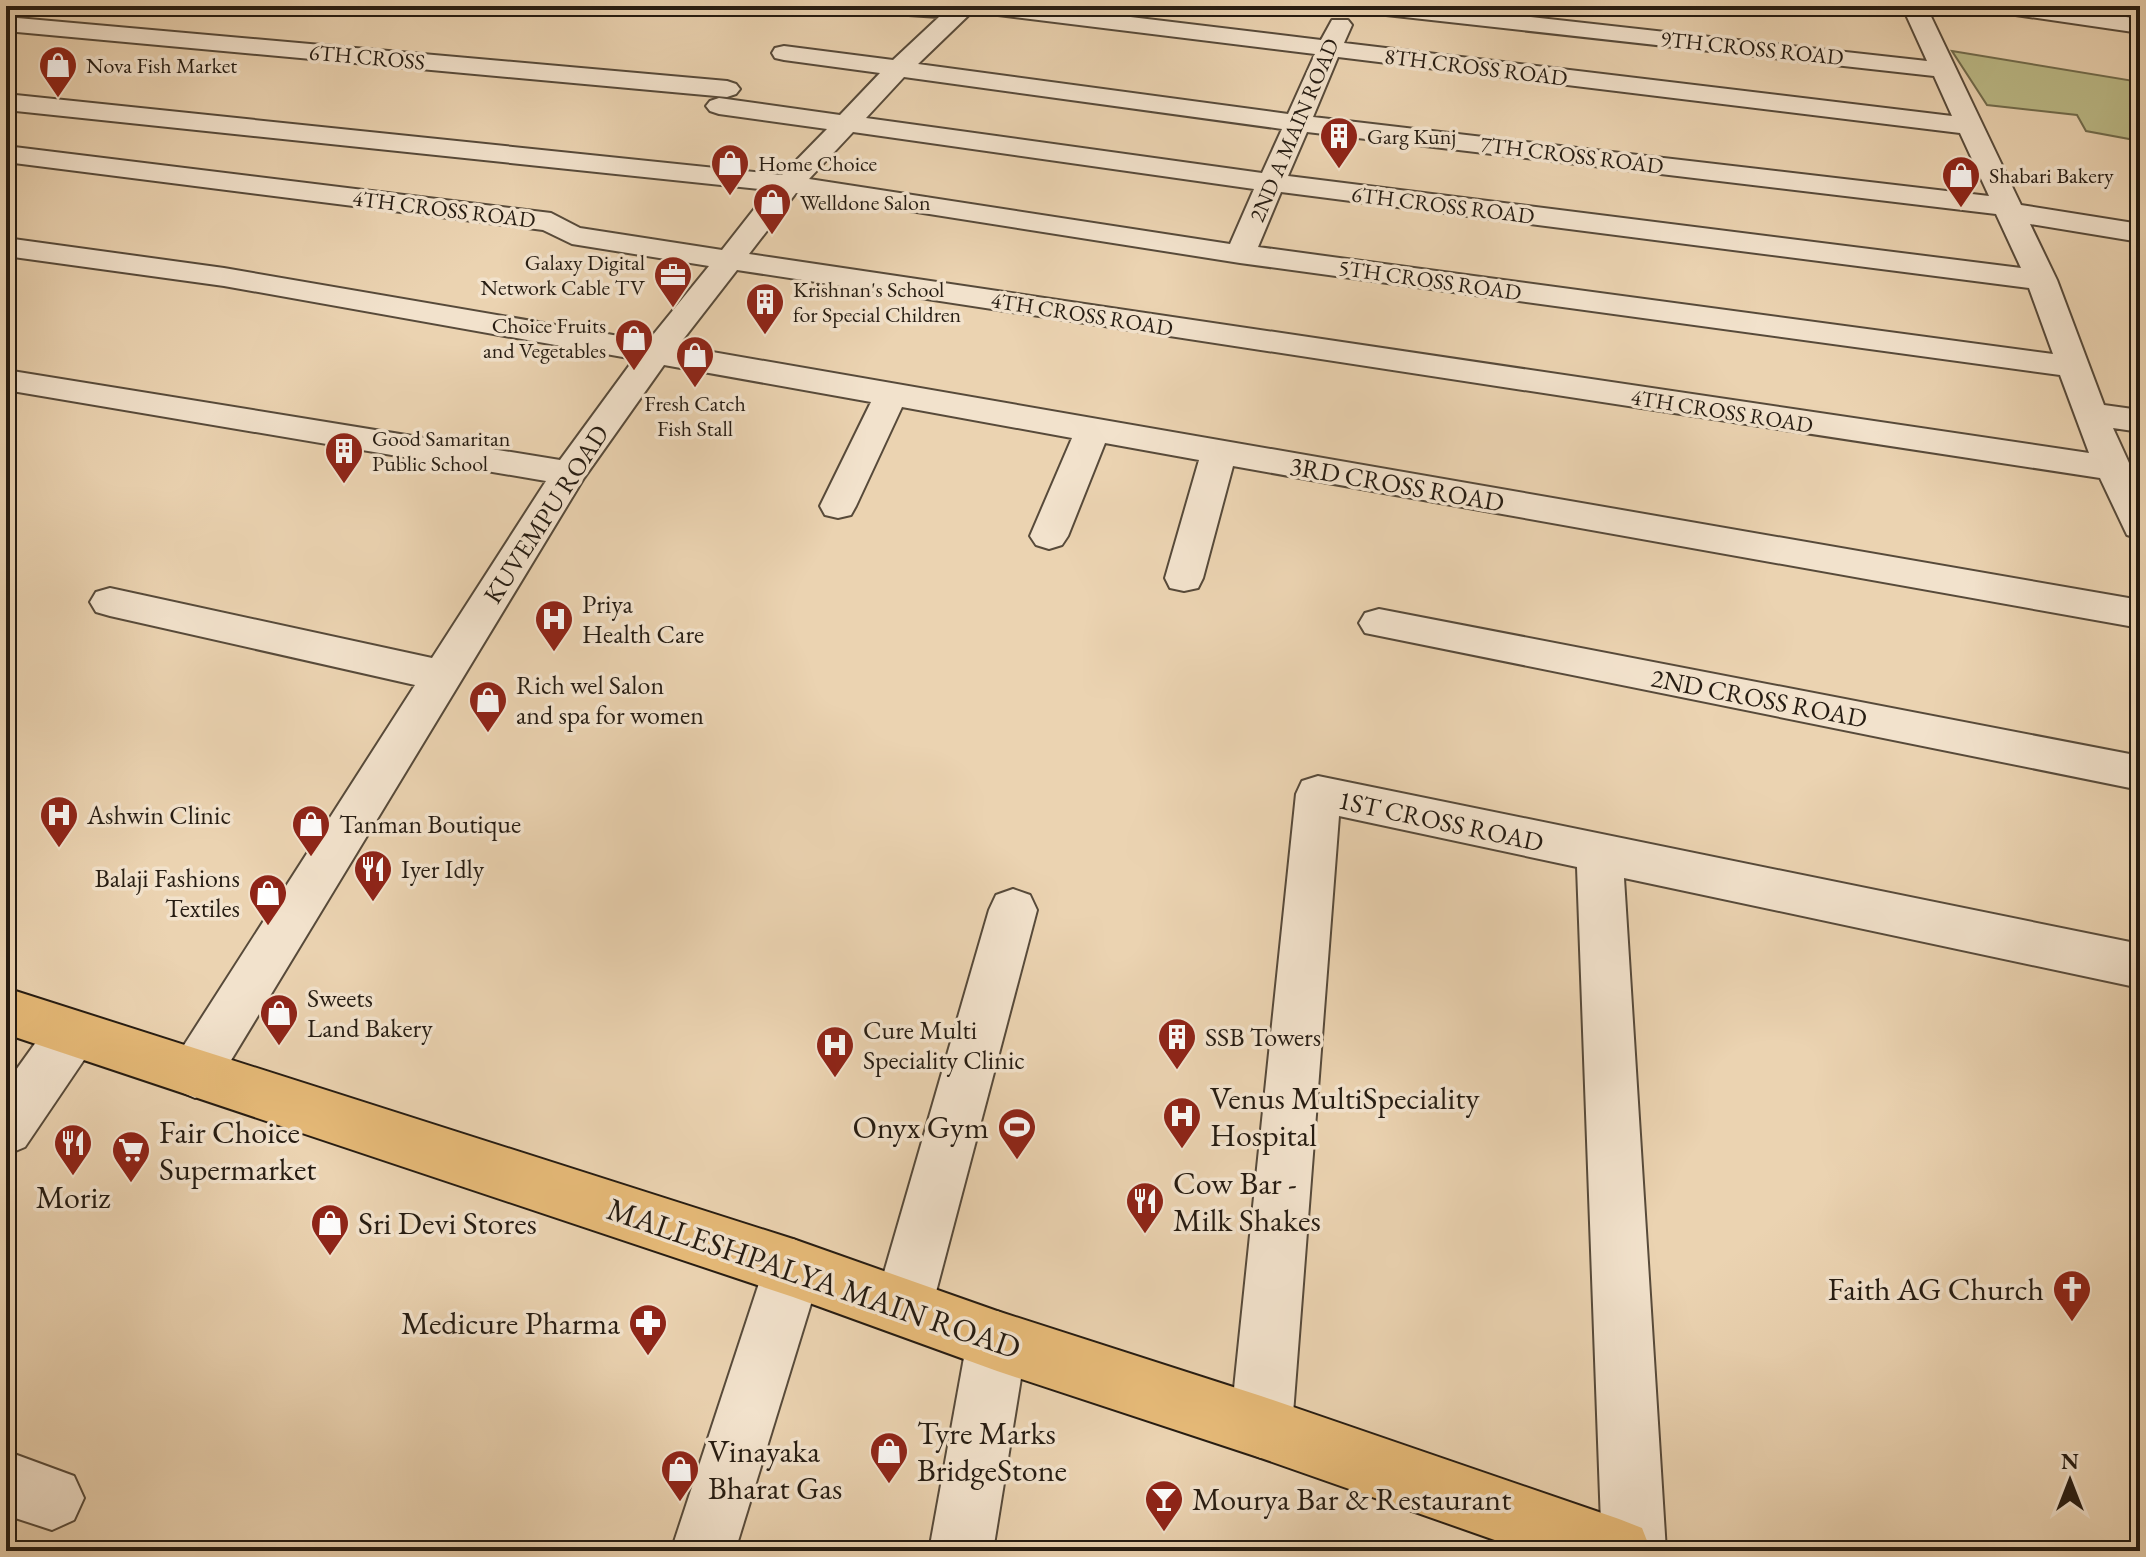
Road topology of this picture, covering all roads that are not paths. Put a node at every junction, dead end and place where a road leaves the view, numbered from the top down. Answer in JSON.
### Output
{"nodes":[{"id":1,"x":878,"y":6,"type":"edge"},
{"id":2,"x":1347,"y":6,"type":"edge"},
{"id":3,"x":1368,"y":6,"type":"edge"},
{"id":4,"x":1914,"y":6,"type":"edge"},
{"id":5,"x":2002,"y":6,"type":"edge"},
{"id":6,"x":969,"y":8,"type":"edge"},
{"id":7,"x":6,"y":24,"type":"edge"},
{"id":8,"x":2140,"y":26,"type":"edge"},
{"id":9,"x":1329,"y":50,"type":"junction"},
{"id":10,"x":784,"y":53,"type":"dead end"},
{"id":11,"x":900,"y":67,"type":"junction"},
{"id":12,"x":1945,"y":70,"type":"junction"},
{"id":13,"x":6,"y":102,"type":"edge"},
{"id":14,"x":845,"y":123,"type":"junction"},
{"id":15,"x":1297,"y":123,"type":"junction"},
{"id":16,"x":1969,"y":126,"type":"junction"},
{"id":17,"x":6,"y":154,"type":"edge"},
{"id":18,"x":1273,"y":183,"type":"junction"},
{"id":19,"x":789,"y":184,"type":"junction"},
{"id":20,"x":2010,"y":214,"type":"junction"},
{"id":21,"x":2140,"y":233,"type":"edge"},
{"id":22,"x":2140,"y":245,"type":"edge"},
{"id":23,"x":6,"y":247,"type":"edge"},
{"id":24,"x":1240,"y":254,"type":"junction"},
{"id":25,"x":729,"y":260,"type":"junction"},
{"id":26,"x":2042,"y":280,"type":"junction"},
{"id":27,"x":655,"y":354,"type":"junction"},
{"id":28,"x":2073,"y":367,"type":"junction"},
{"id":29,"x":6,"y":380,"type":"edge"},
{"id":30,"x":891,"y":395,"type":"junction"},
{"id":31,"x":2091,"y":414,"type":"junction"},
{"id":32,"x":2140,"y":421,"type":"edge"},
{"id":33,"x":1093,"y":430,"type":"junction"},
{"id":34,"x":1219,"y":453,"type":"junction"},
{"id":35,"x":2112,"y":468,"type":"junction"},
{"id":36,"x":569,"y":473,"type":"junction"},
{"id":37,"x":838,"y":506,"type":"dead end"},
{"id":38,"x":2140,"y":526,"type":"edge"},
{"id":39,"x":1049,"y":536,"type":"dead end"},
{"id":40,"x":1184,"y":578,"type":"dead end"},
{"id":41,"x":110,"y":602,"type":"dead end"},
{"id":42,"x":2140,"y":614,"type":"edge"},
{"id":43,"x":1379,"y":623,"type":"dead end"},
{"id":44,"x":443,"y":676,"type":"junction"},
{"id":45,"x":2140,"y":773,"type":"edge"},
{"id":46,"x":1600,"y":855,"type":"junction"},
{"id":47,"x":1013,"y":910,"type":"dead end"},
{"id":48,"x":2140,"y":966,"type":"edge"},
{"id":49,"x":6,"y":1011,"type":"edge"},
{"id":50,"x":72,"y":1034,"type":"junction"},
{"id":51,"x":195,"y":1073,"type":"junction"},
{"id":52,"x":6,"y":1129,"type":"edge"},
{"id":53,"x":793,"y":1268,"type":"junction"},
{"id":54,"x":903,"y":1307,"type":"junction"},
{"id":55,"x":997,"y":1341,"type":"junction"},
{"id":56,"x":1261,"y":1427,"type":"junction"},
{"id":57,"x":703,"y":1551,"type":"edge"},
{"id":58,"x":961,"y":1551,"type":"edge"},
{"id":59,"x":1619,"y":1551,"type":"edge"},
{"id":60,"x":1634,"y":1551,"type":"edge"}],
"edges":[{"from":1,"to":6,"type":"street"},
{"from":2,"to":9,"type":"street","name":"2ND A MAIN ROAD"},
{"from":3,"to":12,"type":"street","name":"9TH CROSS ROAD"},
{"from":4,"to":12,"type":"street"},
{"from":5,"to":8,"type":"street"},
{"from":6,"to":9,"type":"street","name":"8TH CROSS ROAD"},
{"from":6,"to":11,"type":"street","name":"KUVEMPU ROAD"},
{"from":7,"to":14,"type":"street","name":"6TH CROSS"},
{"from":9,"to":15,"type":"street","name":"2ND A MAIN ROAD"},
{"from":9,"to":16,"type":"street","name":"8TH CROSS ROAD"},
{"from":10,"to":11,"type":"street","name":"7TH CROSS ROAD"},
{"from":11,"to":14,"type":"street","name":"KUVEMPU ROAD"},
{"from":11,"to":15,"type":"street","name":"7TH CROSS ROAD"},
{"from":12,"to":16,"type":"street"},
{"from":13,"to":19,"type":"street","name":"5TH CROSS ROAD"},
{"from":14,"to":18,"type":"street","name":"6TH CROSS ROAD"},
{"from":14,"to":19,"type":"street","name":"KUVEMPU ROAD"},
{"from":15,"to":18,"type":"street","name":"2ND A MAIN ROAD"},
{"from":15,"to":20,"type":"street","name":"7TH CROSS ROAD"},
{"from":16,"to":20,"type":"street"},
{"from":17,"to":25,"type":"street","name":"4TH CROSS ROAD"},
{"from":18,"to":24,"type":"street","name":"2ND A MAIN ROAD"},
{"from":18,"to":26,"type":"street","name":"6TH CROSS ROAD"},
{"from":19,"to":24,"type":"street","name":"5TH CROSS ROAD"},
{"from":19,"to":25,"type":"street","name":"KUVEMPU ROAD"},
{"from":20,"to":21,"type":"street"},
{"from":20,"to":22,"type":"street"},
{"from":20,"to":26,"type":"street"},
{"from":23,"to":27,"type":"street","name":"3RD CROSS ROAD"},
{"from":24,"to":28,"type":"street","name":"5TH CROSS ROAD"},
{"from":25,"to":27,"type":"street","name":"KUVEMPU ROAD"},
{"from":25,"to":35,"type":"street","name":"4TH CROSS ROAD"},
{"from":26,"to":28,"type":"street"},
{"from":27,"to":30,"type":"street","name":"3RD CROSS ROAD"},
{"from":27,"to":36,"type":"street","name":"KUVEMPU ROAD"},
{"from":28,"to":31,"type":"street"},
{"from":29,"to":36,"type":"street"},
{"from":30,"to":33,"type":"street","name":"3RD CROSS ROAD"},
{"from":30,"to":37,"type":"street"},
{"from":31,"to":32,"type":"street"},
{"from":31,"to":35,"type":"street"},
{"from":33,"to":34,"type":"street","name":"3RD CROSS ROAD"},
{"from":33,"to":39,"type":"street"},
{"from":34,"to":40,"type":"street"},
{"from":34,"to":42,"type":"street","name":"3RD CROSS ROAD"},
{"from":35,"to":38,"type":"street"},
{"from":36,"to":44,"type":"street","name":"KUVEMPU ROAD"},
{"from":41,"to":44,"type":"street"},
{"from":43,"to":45,"type":"street","name":"2ND CROSS ROAD"},
{"from":44,"to":51,"type":"street","name":"KUVEMPU ROAD"},
{"from":46,"to":48,"type":"street","name":"1ST CROSS ROAD"},
{"from":46,"to":56,"type":"street","name":"1ST CROSS ROAD"},
{"from":46,"to":60,"type":"street"},
{"from":47,"to":54,"type":"street"},
{"from":49,"to":50,"type":"main road","name":"MALLESHPALYA MAIN ROAD"},
{"from":50,"to":51,"type":"main road","name":"MALLESHPALYA MAIN ROAD"},
{"from":50,"to":52,"type":"street"},
{"from":51,"to":53,"type":"main road","name":"MALLESHPALYA MAIN ROAD"},
{"from":53,"to":54,"type":"main road","name":"MALLESHPALYA MAIN ROAD"},
{"from":53,"to":57,"type":"street"},
{"from":54,"to":55,"type":"main road","name":"MALLESHPALYA MAIN ROAD"},
{"from":55,"to":56,"type":"main road","name":"MALLESHPALYA MAIN ROAD"},
{"from":55,"to":58,"type":"street"},
{"from":56,"to":59,"type":"main road","name":"MALLESHPALYA MAIN ROAD"}]}
